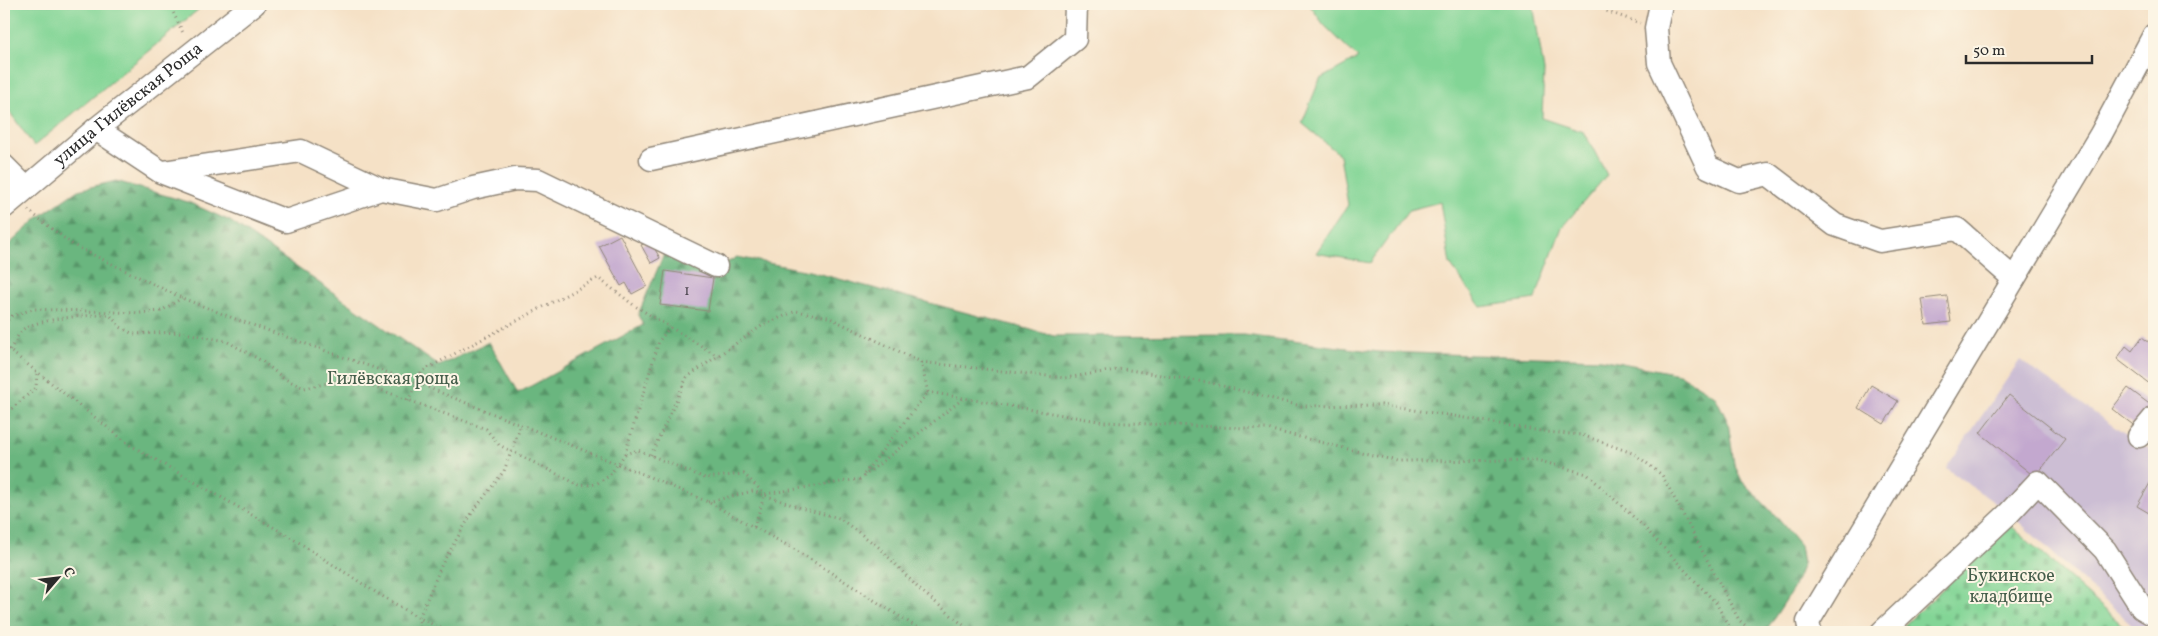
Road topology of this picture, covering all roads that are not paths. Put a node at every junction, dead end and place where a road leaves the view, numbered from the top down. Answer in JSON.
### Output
{"nodes":[{"id":1,"x":254,"y":4,"type":"edge"},
{"id":2,"x":1076,"y":4,"type":"edge"},
{"id":3,"x":1662,"y":4,"type":"edge"},
{"id":4,"x":2154,"y":35,"type":"edge"},
{"id":5,"x":96,"y":128,"type":"junction"},
{"id":6,"x":651,"y":159,"type":"dead end"},
{"id":7,"x":4,"y":166,"type":"edge"},
{"id":8,"x":161,"y":172,"type":"junction"},
{"id":9,"x":381,"y":190,"type":"junction"},
{"id":10,"x":15,"y":198,"type":"edge"},
{"id":11,"x":716,"y":266,"type":"dead end"},
{"id":12,"x":2014,"y":279,"type":"junction"},
{"id":13,"x":2154,"y":418,"type":"edge"},
{"id":14,"x":2139,"y":436,"type":"dead end"},
{"id":15,"x":2154,"y":615,"type":"edge"},
{"id":16,"x":1810,"y":632,"type":"edge"},
{"id":17,"x":1882,"y":632,"type":"edge"}],
"edges":[{"from":1,"to":5,"type":"street","name":"улица Гилёвская Роща"},
{"from":2,"to":6,"type":"street"},
{"from":3,"to":12,"type":"street"},
{"from":4,"to":12,"type":"street"},
{"from":5,"to":8,"type":"street"},
{"from":5,"to":10,"type":"street","name":"улица Гилёвская Роща"},
{"from":7,"to":10,"type":"street"},
{"from":8,"to":9,"type":"street"},
{"from":8,"to":9,"type":"street"},
{"from":9,"to":11,"type":"street"},
{"from":12,"to":16,"type":"street"},
{"from":13,"to":14,"type":"street"},
{"from":15,"to":17,"type":"street"}]}
